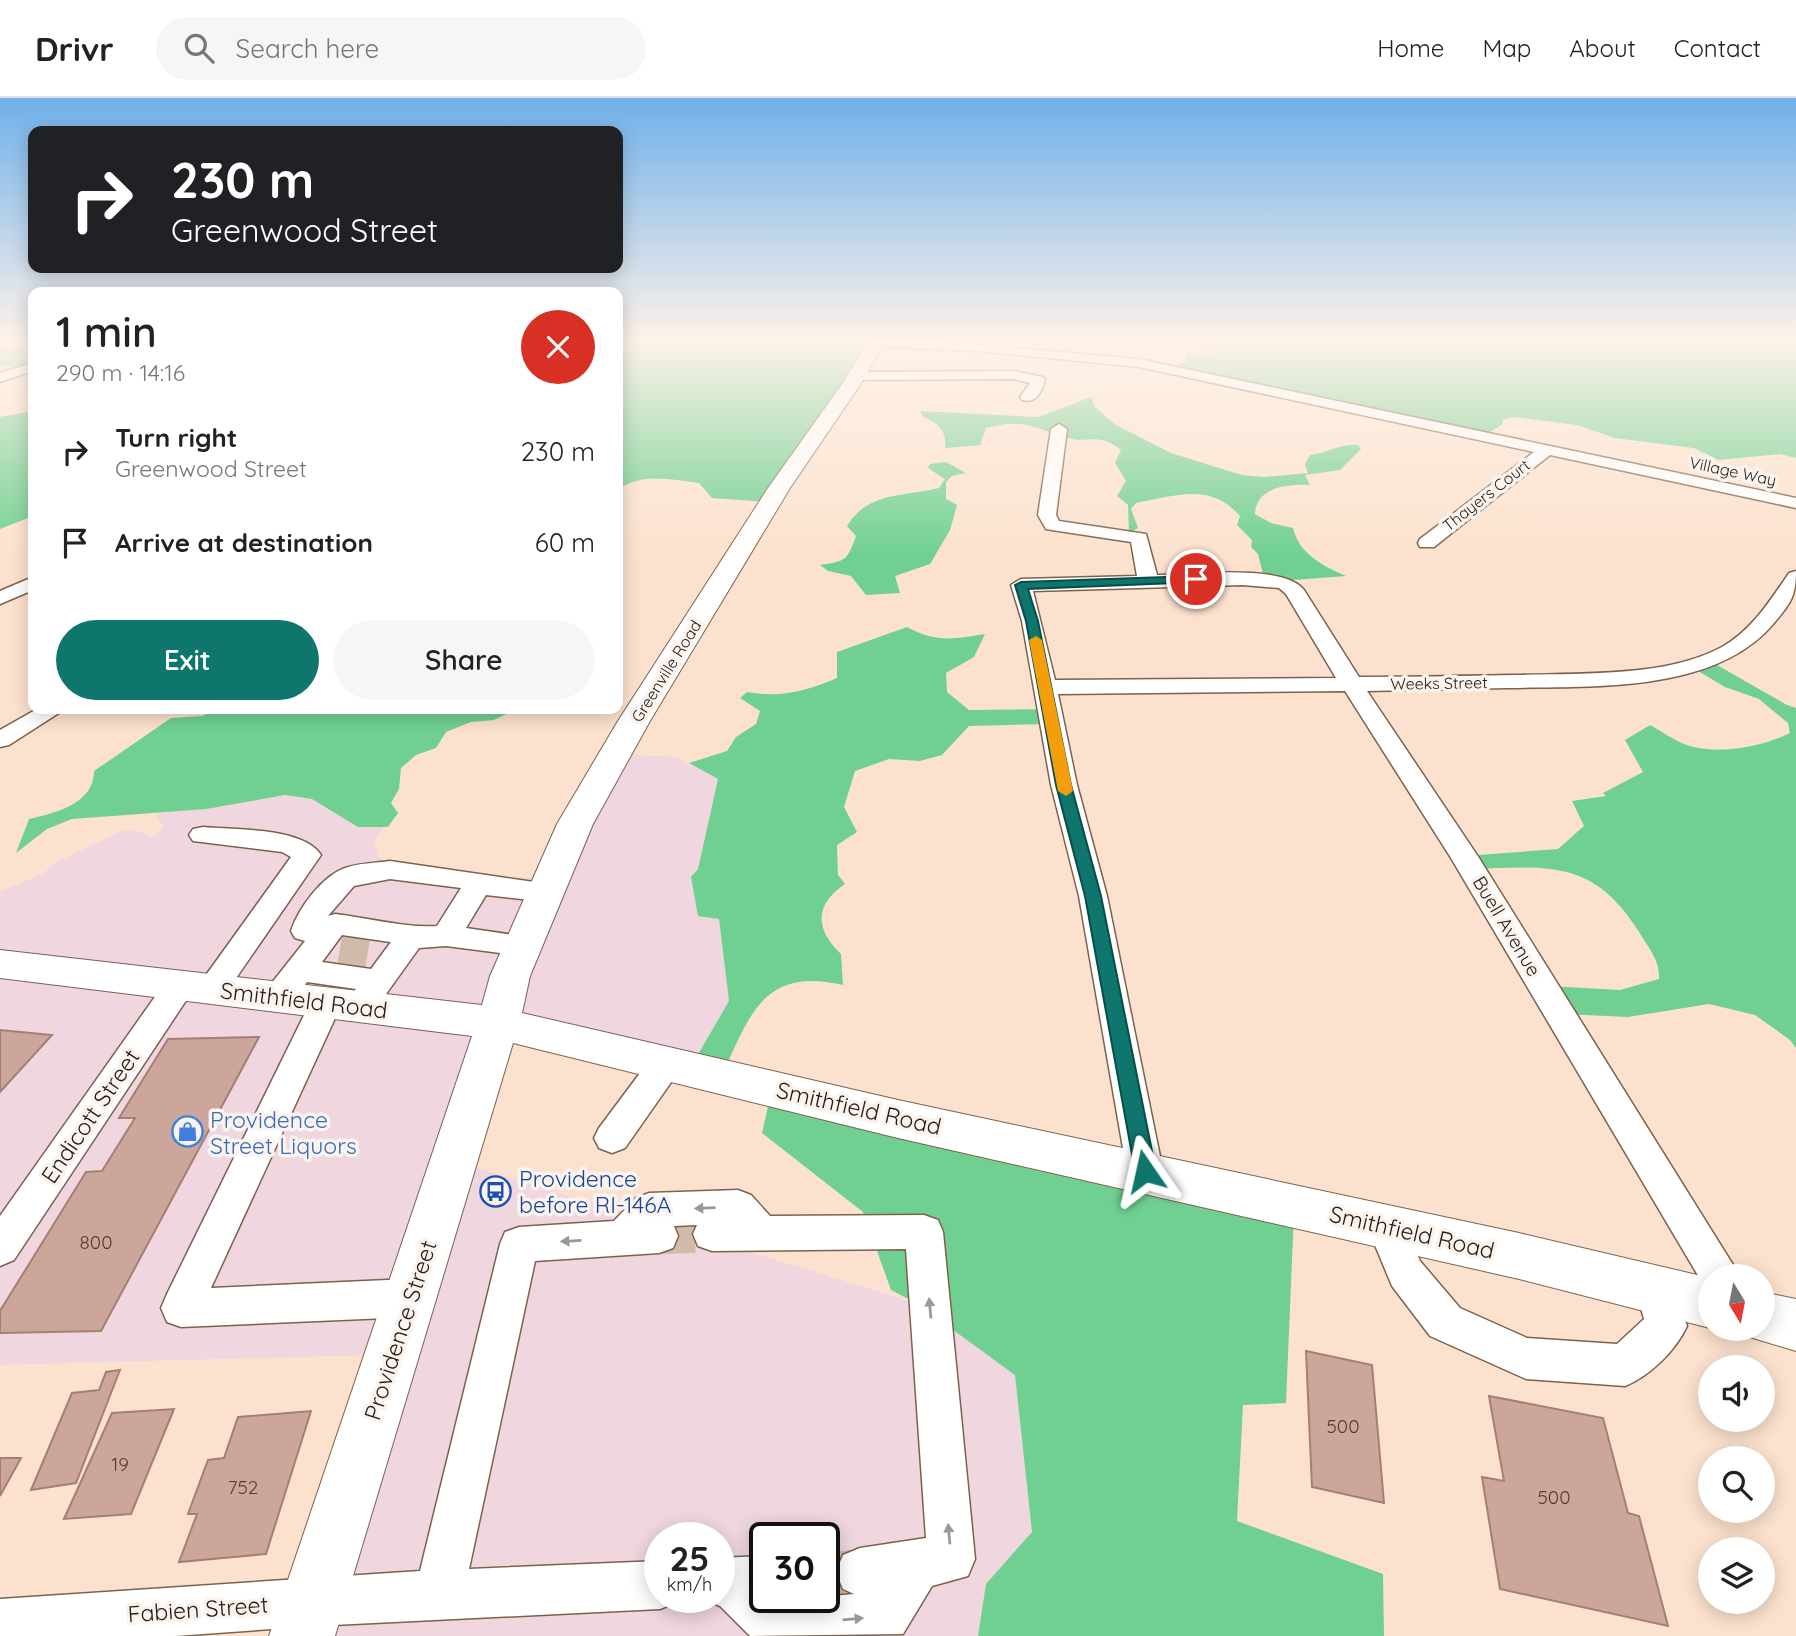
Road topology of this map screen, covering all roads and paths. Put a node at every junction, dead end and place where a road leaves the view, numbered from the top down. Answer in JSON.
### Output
{"nodes":[{"id":1,"x":831,"y":413,"type":"edge"},
{"id":2,"x":1372,"y":413,"type":"edge"},
{"id":3,"x":1059,"y":429,"type":"dead end"},
{"id":4,"x":1547,"y":450,"type":"junction"},
{"id":5,"x":1796,"y":503,"type":"edge"},
{"id":6,"x":1427,"y":543,"type":"dead end"},
{"id":7,"x":1796,"y":578,"type":"edge"},
{"id":8,"x":1149,"y":580,"type":"junction"},
{"id":9,"x":28,"y":585,"type":"edge"},
{"id":10,"x":0,"y":598,"type":"edge"},
{"id":11,"x":1352,"y":685,"type":"junction"},
{"id":12,"x":1044,"y":687,"type":"junction"},
{"id":13,"x":44,"y":714,"type":"edge"},
{"id":14,"x":0,"y":740,"type":"edge"},
{"id":15,"x":203,"y":835,"type":"dead end"},
{"id":16,"x":478,"y":885,"type":"junction"},
{"id":17,"x":548,"y":893,"type":"junction"},
{"id":18,"x":446,"y":936,"type":"junction"},
{"id":19,"x":524,"y":945,"type":"junction"},
{"id":20,"x":312,"y":959,"type":"junction"},
{"id":21,"x":0,"y":964,"type":"edge"},
{"id":22,"x":375,"y":973,"type":"junction"},
{"id":23,"x":196,"y":987,"type":"junction"},
{"id":24,"x":498,"y":1023,"type":"junction"},
{"id":25,"x":667,"y":1062,"type":"junction"},
{"id":26,"x":612,"y":1138,"type":"dead end"},
{"id":27,"x":1145,"y":1171,"type":"junction"},
{"id":28,"x":1386,"y":1226,"type":"junction"},
{"id":29,"x":761,"y":1233,"type":"junction"},
{"id":30,"x":712,"y":1234,"type":"tunnel mouth"},
{"id":31,"x":0,"y":1248,"type":"edge"},
{"id":32,"x":1713,"y":1264,"type":"edge"},
{"id":33,"x":1656,"y":1290,"type":"junction"},
{"id":34,"x":410,"y":1298,"type":"junction"},
{"id":35,"x":1698,"y":1300,"type":"edge"},
{"id":36,"x":1775,"y":1320,"type":"edge"},
{"id":37,"x":1796,"y":1325,"type":"edge"},
{"id":38,"x":918,"y":1564,"type":"junction"},
{"id":39,"x":860,"y":1572,"type":"tunnel mouth"},
{"id":40,"x":738,"y":1581,"type":"edge"},
{"id":41,"x":644,"y":1586,"type":"edge"},
{"id":42,"x":439,"y":1595,"type":"junction"},
{"id":43,"x":308,"y":1619,"type":"edge"},
{"id":44,"x":0,"y":1624,"type":"edge"}],
"edges":[{"from":1,"to":17,"type":"main road","name":"Greenville Road"},
{"from":2,"to":4,"type":"street","name":"Village Way"},
{"from":3,"to":8,"type":"street"},
{"from":4,"to":5,"type":"street","name":"Village Way"},
{"from":4,"to":6,"type":"street","name":"Thayers Court"},
{"from":7,"to":11,"type":"street","name":"Weeks Street"},
{"from":8,"to":11,"type":"street","name":"Buell Avenue"},
{"from":8,"to":12,"type":"street"},
{"from":9,"to":10,"type":"street"},
{"from":11,"to":12,"type":"street","name":"Weeks Street"},
{"from":11,"to":32,"type":"street","name":"Buell Avenue"},
{"from":12,"to":27,"type":"street"},
{"from":13,"to":14,"type":"street"},
{"from":15,"to":23,"type":"street","name":"Endicott Street"},
{"from":16,"to":17,"type":"street"},
{"from":16,"to":18,"type":"street"},
{"from":16,"to":20,"type":"street"},
{"from":17,"to":19,"type":"main road","name":"Greenville Road"},
{"from":18,"to":19,"type":"street"},
{"from":18,"to":22,"type":"street"},
{"from":19,"to":24,"type":"main road","name":"Greenville Road"},
{"from":20,"to":22,"type":"main road","name":"Smithfield Road"},
{"from":20,"to":22,"type":"street"},
{"from":20,"to":22,"type":"street"},
{"from":20,"to":23,"type":"main road","name":"Smithfield Road"},
{"from":21,"to":23,"type":"main road","name":"Smithfield Road"},
{"from":22,"to":24,"type":"main road","name":"Smithfield Road"},
{"from":22,"to":34,"type":"street"},
{"from":23,"to":31,"type":"street","name":"Endicott Street"},
{"from":24,"to":25,"type":"main road","name":"Smithfield Road"},
{"from":24,"to":34,"type":"main road","name":"Providence Street"},
{"from":25,"to":26,"type":"street"},
{"from":25,"to":27,"type":"main road","name":"Smithfield Road"},
{"from":27,"to":28,"type":"main road","name":"Smithfield Road"},
{"from":28,"to":33,"type":"main road","name":"Smithfield Road"},
{"from":28,"to":33,"type":"street"},
{"from":29,"to":30,"type":"street"},
{"from":38,"to":29,"type":"street","one_way":true},
{"from":29,"to":42,"type":"street","one_way":true},
{"from":33,"to":35,"type":"main road","name":"Smithfield Road"},
{"from":34,"to":43,"type":"main road","name":"Providence Street"},
{"from":36,"to":37,"type":"main road"},
{"from":38,"to":39,"type":"street"},
{"from":40,"to":38,"type":"street","one_way":true},
{"from":41,"to":42,"type":"street","name":"Fabien Street"},
{"from":42,"to":43,"type":"street","name":"Fabien Street"},
{"from":43,"to":44,"type":"street","name":"Fabien Street"}]}
